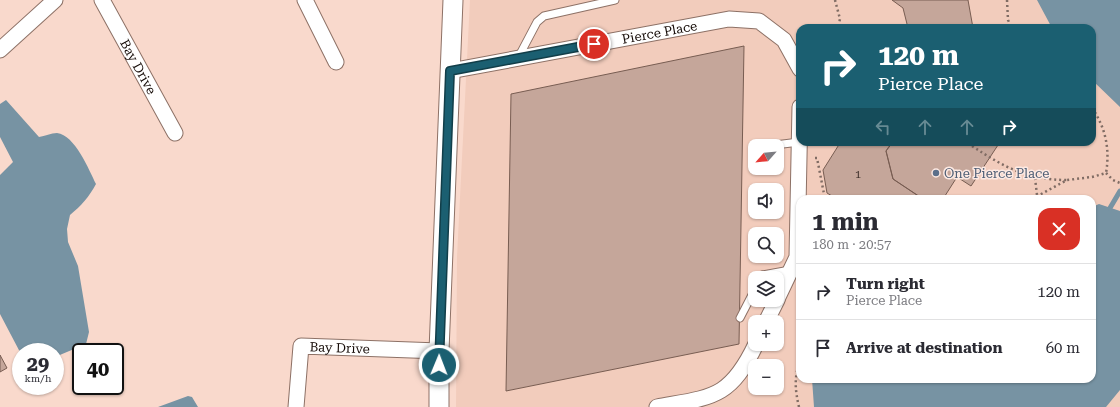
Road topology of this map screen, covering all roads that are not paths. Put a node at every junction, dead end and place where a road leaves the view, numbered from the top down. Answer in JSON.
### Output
{"nodes":[{"id":1,"x":55,"y":0,"type":"edge"},
{"id":2,"x":102,"y":0,"type":"edge"},
{"id":3,"x":305,"y":0,"type":"edge"},
{"id":4,"x":453,"y":0,"type":"edge"},
{"id":5,"x":615,"y":0,"type":"edge"},
{"id":6,"x":0,"y":50,"type":"edge"},
{"id":7,"x":518,"y":58,"type":"junction"},
{"id":8,"x":336,"y":62,"type":"dead end"},
{"id":9,"x":796,"y":62,"type":"edge"},
{"id":10,"x":450,"y":71,"type":"junction"},
{"id":11,"x":176,"y":133,"type":"dead end"},
{"id":12,"x":796,"y":142,"type":"edge"},
{"id":13,"x":784,"y":144,"type":"edge"},
{"id":14,"x":799,"y":146,"type":"edge"},
{"id":15,"x":798,"y":195,"type":"edge"},
{"id":16,"x":796,"y":259,"type":"edge"},
{"id":17,"x":791,"y":269,"type":"junction"},
{"id":18,"x":783,"y":271,"type":"edge"},
{"id":19,"x":784,"y":284,"type":"edge"},
{"id":20,"x":748,"y":303,"type":"edge"},
{"id":21,"x":740,"y":318,"type":"dead end"},
{"id":22,"x":439,"y":351,"type":"junction"},
{"id":23,"x":752,"y":351,"type":"edge"},
{"id":24,"x":703,"y":403,"type":"edge"},
{"id":25,"x":296,"y":407,"type":"edge"},
{"id":26,"x":439,"y":407,"type":"edge"},
{"id":27,"x":657,"y":407,"type":"edge"}],
"edges":[{"from":1,"to":6,"type":"street"},
{"from":2,"to":11,"type":"street","name":"Bay Drive"},
{"from":3,"to":8,"type":"street"},
{"from":4,"to":10,"type":"street"},
{"from":5,"to":7,"type":"lane"},
{"from":7,"to":9,"type":"street","name":"Pierce Place"},
{"from":7,"to":10,"type":"street","name":"Pierce Place"},
{"from":10,"to":22,"type":"street"},
{"from":12,"to":13,"type":"lane"},
{"from":14,"to":15,"type":"street"},
{"from":16,"to":17,"type":"street"},
{"from":17,"to":18,"type":"lane"},
{"from":17,"to":19,"type":"street"},
{"from":20,"to":21,"type":"lane"},
{"from":22,"to":25,"type":"street","name":"Bay Drive"},
{"from":22,"to":26,"type":"street"},
{"from":23,"to":24,"type":"street"},
{"from":24,"to":27,"type":"street"}]}
